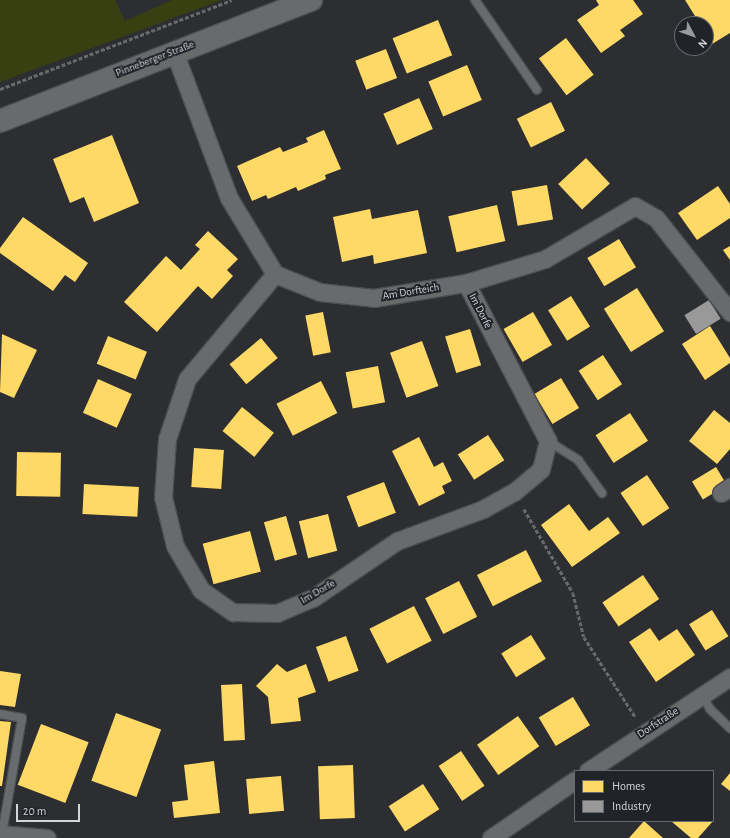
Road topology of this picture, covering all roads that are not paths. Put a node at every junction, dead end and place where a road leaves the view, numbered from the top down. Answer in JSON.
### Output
{"nodes":[{"id":1,"x":311,"y":0,"type":"edge"},
{"id":2,"x":474,"y":0,"type":"edge"},
{"id":3,"x":174,"y":51,"type":"junction"},
{"id":4,"x":537,"y":90,"type":"dead end"},
{"id":5,"x":1,"y":116,"type":"edge"},
{"id":6,"x":275,"y":274,"type":"junction"},
{"id":7,"x":466,"y":283,"type":"junction"},
{"id":8,"x":730,"y":312,"type":"edge"},
{"id":9,"x":548,"y":441,"type":"junction"},
{"id":10,"x":602,"y":493,"type":"dead end"},
{"id":11,"x":730,"y":677,"type":"edge"},
{"id":12,"x":702,"y":695,"type":"junction"},
{"id":13,"x":0,"y":714,"type":"edge"},
{"id":14,"x":730,"y":728,"type":"edge"},
{"id":15,"x":589,"y":770,"type":"edge"},
{"id":16,"x":574,"y":781,"type":"edge"},
{"id":17,"x":1,"y":834,"type":"edge"},
{"id":18,"x":47,"y":838,"type":"edge"},
{"id":19,"x":491,"y":838,"type":"edge"}],
"edges":[{"from":1,"to":3,"type":"main road","name":"Pinneberger Straße"},
{"from":2,"to":4,"type":"lane"},
{"from":3,"to":5,"type":"main road","name":"Pinneberger Straße"},
{"from":3,"to":6,"type":"street"},
{"from":6,"to":7,"type":"street","name":"Am Dorfteich"},
{"from":6,"to":9,"type":"street","name":"Im Dorfe"},
{"from":7,"to":8,"type":"street","name":"Am Dorfteich"},
{"from":7,"to":9,"type":"street","name":"Im Dorfe"},
{"from":9,"to":10,"type":"lane"},
{"from":11,"to":12,"type":"street","name":"Dorfstraße"},
{"from":12,"to":14,"type":"lane"},
{"from":12,"to":15,"type":"street","name":"Dorfstraße"},
{"from":13,"to":17,"type":"lane"},
{"from":16,"to":19,"type":"street"},
{"from":17,"to":18,"type":"street"}]}
